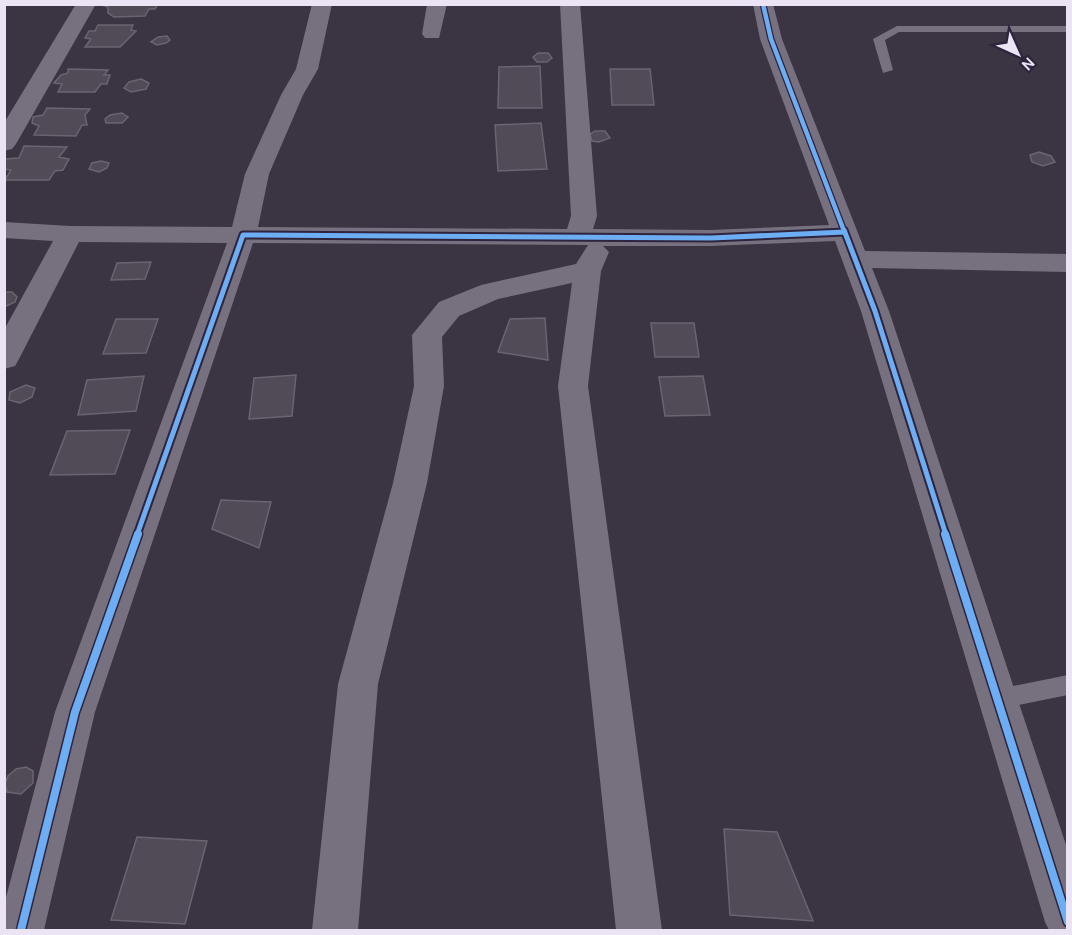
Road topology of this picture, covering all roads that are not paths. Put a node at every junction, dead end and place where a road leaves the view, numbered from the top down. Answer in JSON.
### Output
{"nodes":[{"id":1,"x":86,"y":4,"type":"edge"},
{"id":2,"x":322,"y":4,"type":"edge"},
{"id":3,"x":437,"y":4,"type":"edge"},
{"id":4,"x":570,"y":4,"type":"edge"},
{"id":5,"x":763,"y":4,"type":"edge"},
{"id":6,"x":1068,"y":29,"type":"edge"},
{"id":7,"x":432,"y":34,"type":"dead end"},
{"id":8,"x":887,"y":70,"type":"dead end"},
{"id":9,"x":4,"y":144,"type":"edge"},
{"id":10,"x":4,"y":230,"type":"edge"},
{"id":11,"x":70,"y":234,"type":"junction"},
{"id":12,"x":243,"y":235,"type":"junction"},
{"id":13,"x":590,"y":236,"type":"junction"},
{"id":14,"x":850,"y":245,"type":"junction"},
{"id":15,"x":1068,"y":262,"type":"edge"},
{"id":16,"x":587,"y":272,"type":"junction"},
{"id":17,"x":4,"y":359,"type":"edge"},
{"id":18,"x":1068,"y":685,"type":"edge"},
{"id":19,"x":998,"y":699,"type":"junction"},
{"id":20,"x":1068,"y":922,"type":"edge"},
{"id":21,"x":21,"y":930,"type":"edge"},
{"id":22,"x":335,"y":930,"type":"edge"},
{"id":23,"x":639,"y":930,"type":"edge"}],
"edges":[{"from":1,"to":9,"type":"street"},
{"from":2,"to":12,"type":"street"},
{"from":3,"to":7,"type":"street"},
{"from":4,"to":13,"type":"street"},
{"from":5,"to":14,"type":"street"},
{"from":6,"to":8,"type":"lane"},
{"from":10,"to":11,"type":"street"},
{"from":11,"to":12,"type":"street"},
{"from":11,"to":17,"type":"street"},
{"from":12,"to":13,"type":"street"},
{"from":12,"to":21,"type":"street"},
{"from":13,"to":14,"type":"street"},
{"from":13,"to":16,"type":"street"},
{"from":14,"to":15,"type":"street"},
{"from":14,"to":19,"type":"street"},
{"from":16,"to":22,"type":"street"},
{"from":16,"to":23,"type":"street"},
{"from":18,"to":19,"type":"lane"},
{"from":19,"to":20,"type":"street"}]}
